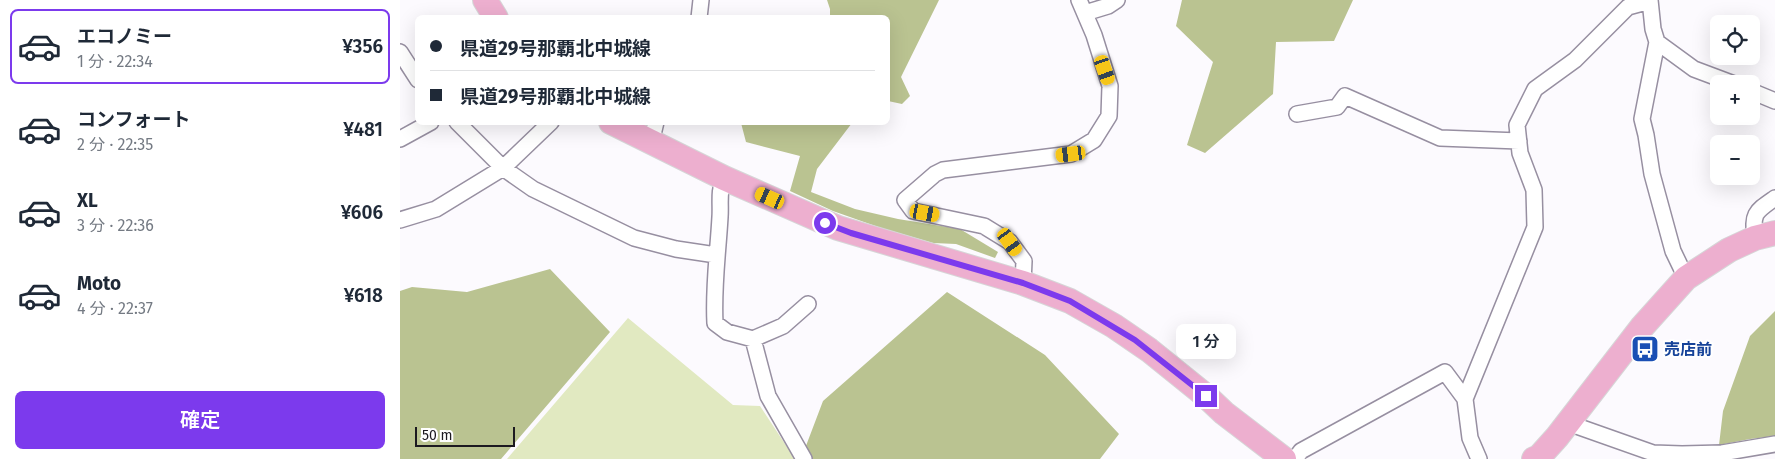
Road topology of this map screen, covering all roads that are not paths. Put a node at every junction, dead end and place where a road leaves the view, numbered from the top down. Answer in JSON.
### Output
{"nodes":[{"id":1,"x":485,"y":0,"type":"edge"},
{"id":2,"x":701,"y":0,"type":"edge"},
{"id":3,"x":1117,"y":0,"type":"edge"},
{"id":4,"x":1650,"y":0,"type":"edge"},
{"id":5,"x":1082,"y":6,"type":"edge"},
{"id":6,"x":494,"y":15,"type":"edge"},
{"id":7,"x":699,"y":15,"type":"edge"},
{"id":8,"x":1658,"y":42,"type":"junction"},
{"id":9,"x":400,"y":52,"type":"edge"},
{"id":10,"x":415,"y":75,"type":"edge"},
{"id":11,"x":1710,"y":75,"type":"edge"},
{"id":12,"x":1760,"y":95,"type":"edge"},
{"id":13,"x":1775,"y":101,"type":"edge"},
{"id":14,"x":1297,"y":114,"type":"dead end"},
{"id":15,"x":426,"y":125,"type":"edge"},
{"id":16,"x":460,"y":125,"type":"edge"},
{"id":17,"x":548,"y":125,"type":"edge"},
{"id":18,"x":623,"y":125,"type":"edge"},
{"id":19,"x":654,"y":133,"type":"edge"},
{"id":20,"x":400,"y":139,"type":"edge"},
{"id":21,"x":1519,"y":141,"type":"junction"},
{"id":22,"x":503,"y":168,"type":"junction"},
{"id":23,"x":724,"y":178,"type":"junction"},
{"id":24,"x":1775,"y":198,"type":"edge"},
{"id":25,"x":400,"y":220,"type":"edge"},
{"id":26,"x":1765,"y":236,"type":"edge"},
{"id":27,"x":716,"y":255,"type":"junction"},
{"id":28,"x":1686,"y":278,"type":"junction"},
{"id":29,"x":1023,"y":283,"type":"junction"},
{"id":30,"x":808,"y":304,"type":"dead end"},
{"id":31,"x":753,"y":339,"type":"junction"},
{"id":32,"x":1465,"y":399,"type":"junction"},
{"id":33,"x":1568,"y":423,"type":"junction"},
{"id":34,"x":1775,"y":444,"type":"edge"},
{"id":35,"x":1537,"y":458,"type":"edge"},
{"id":36,"x":804,"y":459,"type":"edge"},
{"id":37,"x":1284,"y":459,"type":"edge"},
{"id":38,"x":1295,"y":459,"type":"edge"},
{"id":39,"x":1479,"y":459,"type":"edge"}],
"edges":[{"from":1,"to":6,"type":"main road"},
{"from":2,"to":7,"type":"street"},
{"from":3,"to":5,"type":"street"},
{"from":4,"to":8,"type":"street"},
{"from":4,"to":21,"type":"street"},
{"from":5,"to":29,"type":"street"},
{"from":8,"to":11,"type":"street"},
{"from":8,"to":28,"type":"street"},
{"from":9,"to":10,"type":"street"},
{"from":12,"to":13,"type":"street"},
{"from":14,"to":21,"type":"street"},
{"from":15,"to":20,"type":"street"},
{"from":16,"to":22,"type":"street"},
{"from":17,"to":22,"type":"street"},
{"from":18,"to":19,"type":"main road"},
{"from":19,"to":23,"type":"main road"},
{"from":21,"to":32,"type":"street"},
{"from":22,"to":25,"type":"street"},
{"from":22,"to":27,"type":"street"},
{"from":23,"to":27,"type":"street"},
{"from":23,"to":29,"type":"main road"},
{"from":24,"to":26,"type":"street"},
{"from":26,"to":28,"type":"main road"},
{"from":27,"to":31,"type":"street"},
{"from":28,"to":33,"type":"main road"},
{"from":29,"to":37,"type":"main road"},
{"from":30,"to":31,"type":"street"},
{"from":31,"to":36,"type":"street"},
{"from":32,"to":38,"type":"street"},
{"from":32,"to":39,"type":"street"},
{"from":33,"to":34,"type":"street"},
{"from":33,"to":35,"type":"main road"}]}
